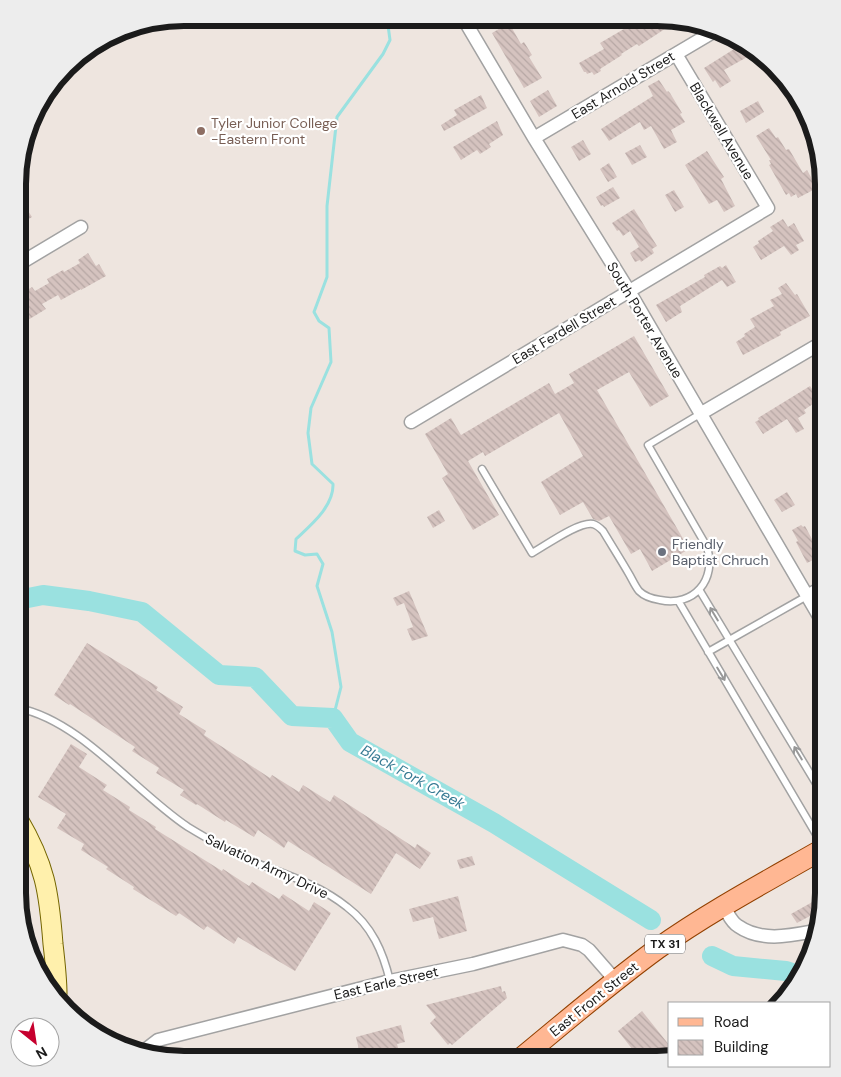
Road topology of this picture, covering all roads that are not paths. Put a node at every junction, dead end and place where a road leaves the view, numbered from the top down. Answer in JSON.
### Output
{"nodes":[{"id":1,"x":468,"y":26,"type":"edge"},
{"id":2,"x":708,"y":35,"type":"edge"},
{"id":3,"x":676,"y":54,"type":"junction"},
{"id":4,"x":534,"y":138,"type":"junction"},
{"id":5,"x":768,"y":208,"type":"joint"},
{"id":6,"x":81,"y":227,"type":"dead end"},
{"id":7,"x":26,"y":260,"type":"edge"},
{"id":8,"x":629,"y":291,"type":"junction"},
{"id":9,"x":815,"y":347,"type":"edge"},
{"id":10,"x":700,"y":414,"type":"junction"},
{"id":11,"x":411,"y":422,"type":"dead end"},
{"id":12,"x":482,"y":469,"type":"dead end"},
{"id":13,"x":700,"y":591,"type":"junction"},
{"id":14,"x":814,"y":592,"type":"edge"},
{"id":15,"x":808,"y":596,"type":"junction"},
{"id":16,"x":679,"y":602,"type":"junction"},
{"id":17,"x":814,"y":608,"type":"edge"},
{"id":18,"x":730,"y":640,"type":"junction"},
{"id":19,"x":708,"y":652,"type":"junction"},
{"id":20,"x":26,"y":711,"type":"edge"},
{"id":21,"x":814,"y":780,"type":"edge"},
{"id":22,"x":814,"y":833,"type":"edge"},
{"id":23,"x":26,"y":835,"type":"edge"},
{"id":24,"x":814,"y":853,"type":"edge"},
{"id":25,"x":724,"y":907,"type":"junction"},
{"id":26,"x":809,"y":932,"type":"edge"},
{"id":27,"x":390,"y":981,"type":"junction"},
{"id":28,"x":616,"y":981,"type":"junction"},
{"id":29,"x":56,"y":985,"type":"edge"},
{"id":30,"x":148,"y":1046,"type":"edge"},
{"id":31,"x":531,"y":1050,"type":"edge"}],
"edges":[{"from":1,"to":4,"type":"street","name":"South Porter Avenue"},
{"from":2,"to":3,"type":"street","name":"East Arnold Street"},
{"from":3,"to":4,"type":"street","name":"East Arnold Street"},
{"from":3,"to":5,"type":"street","name":"Blackwell Avenue"},
{"from":4,"to":8,"type":"street","name":"South Porter Avenue"},
{"from":5,"to":8,"type":"street","name":"East Ferdell Street"},
{"from":6,"to":7,"type":"street"},
{"from":8,"to":10,"type":"street","name":"South Porter Avenue"},
{"from":8,"to":11,"type":"street","name":"East Ferdell Street"},
{"from":9,"to":10,"type":"street"},
{"from":10,"to":13,"type":"lane"},
{"from":10,"to":15,"type":"street","name":"South Porter Avenue"},
{"from":12,"to":16,"type":"lane"},
{"from":13,"to":16,"type":"lane"},
{"from":18,"to":13,"type":"lane","one_way":true},
{"from":14,"to":15,"type":"street"},
{"from":15,"to":17,"type":"street","name":"South Porter Avenue"},
{"from":15,"to":18,"type":"lane"},
{"from":16,"to":19,"type":"lane"},
{"from":18,"to":19,"type":"lane"},
{"from":21,"to":18,"type":"lane","one_way":true},
{"from":19,"to":22,"type":"lane","one_way":true},
{"from":20,"to":27,"type":"lane","name":"Salvation Army Drive"},
{"from":23,"to":29,"type":"street"},
{"from":24,"to":25,"type":"main road","name":"East Front Street","number":"TX 31"},
{"from":25,"to":26,"type":"street"},
{"from":25,"to":28,"type":"main road","name":"East Front Street","number":"TX 31"},
{"from":27,"to":28,"type":"street","name":"East Earle Street"},
{"from":27,"to":30,"type":"street","name":"East Earle Street"},
{"from":28,"to":31,"type":"main road","name":"East Front Street","number":"TX 31"}]}
